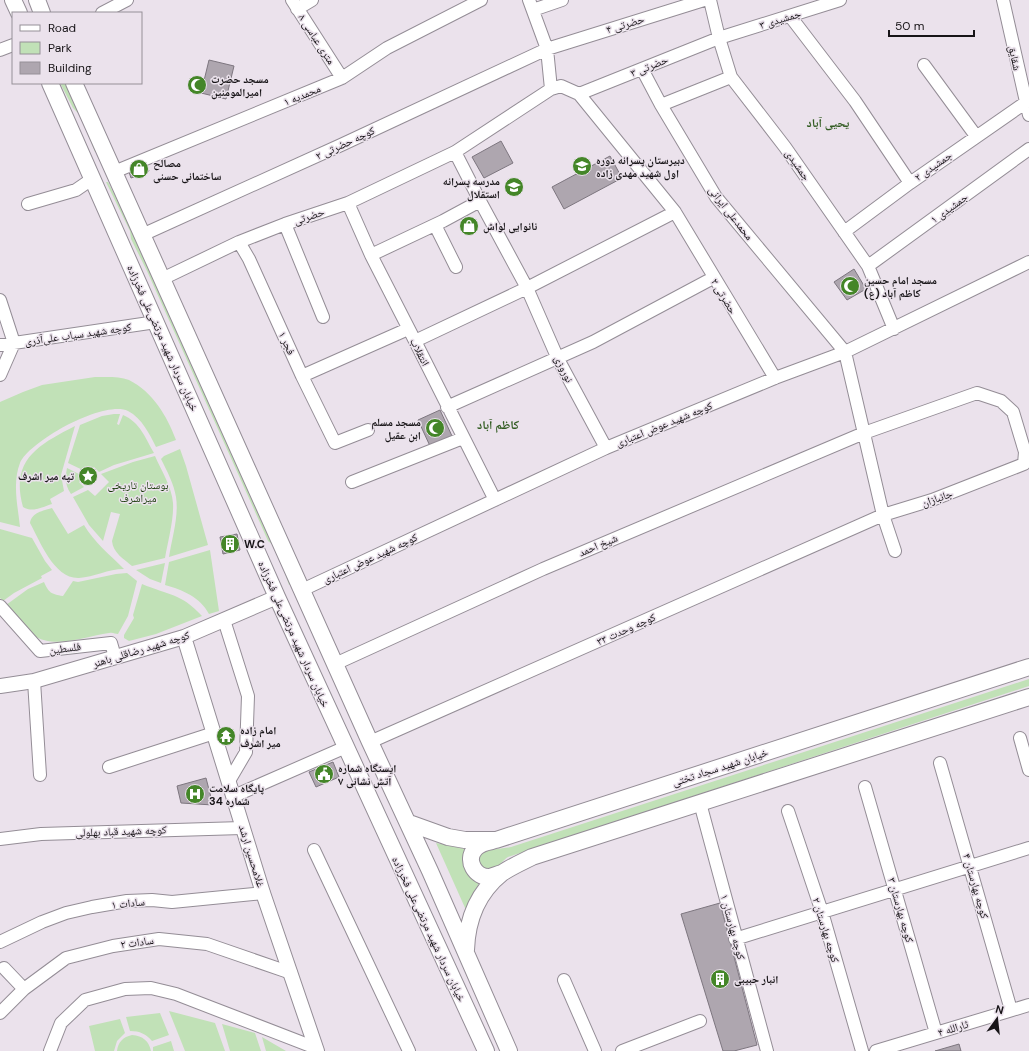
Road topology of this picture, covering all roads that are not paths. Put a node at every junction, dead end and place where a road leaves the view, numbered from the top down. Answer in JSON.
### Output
{"nodes":[{"id":1,"x":13,"y":0,"type":"edge"},
{"id":2,"x":36,"y":0,"type":"edge"},
{"id":3,"x":127,"y":0,"type":"edge"},
{"id":4,"x":312,"y":0,"type":"edge"},
{"id":5,"x":481,"y":0,"type":"edge"},
{"id":6,"x":540,"y":0,"type":"edge"},
{"id":7,"x":562,"y":0,"type":"edge"},
{"id":8,"x":704,"y":0,"type":"edge"},
{"id":9,"x":710,"y":0,"type":"edge"},
{"id":10,"x":840,"y":0,"type":"edge"},
{"id":11,"x":1003,"y":0,"type":"edge"},
{"id":12,"x":295,"y":4,"type":"edge"},
{"id":13,"x":531,"y":5,"type":"edge"},
{"id":14,"x":19,"y":12,"type":"edge"},
{"id":15,"x":42,"y":12,"type":"edge"},
{"id":16,"x":104,"y":12,"type":"edge"},
{"id":17,"x":790,"y":16,"type":"junction"},
{"id":18,"x":719,"y":38,"type":"junction"},
{"id":19,"x":12,"y":45,"type":"edge"},
{"id":20,"x":547,"y":49,"type":"junction"},
{"id":21,"x":0,"y":50,"type":"edge"},
{"id":22,"x":924,"y":65,"type":"dead end"},
{"id":23,"x":642,"y":69,"type":"junction"},
{"id":24,"x":731,"y":77,"type":"junction"},
{"id":25,"x":342,"y":78,"type":"junction"},
{"id":26,"x":50,"y":84,"type":"edge"},
{"id":27,"x":74,"y":84,"type":"edge"},
{"id":28,"x":551,"y":89,"type":"junction"},
{"id":29,"x":579,"y":94,"type":"junction"},
{"id":30,"x":661,"y":105,"type":"junction"},
{"id":31,"x":1027,"y":109,"type":"edge"},
{"id":32,"x":976,"y":136,"type":"junction"},
{"id":33,"x":1029,"y":149,"type":"edge"},
{"id":34,"x":455,"y":152,"type":"junction"},
{"id":35,"x":114,"y":172,"type":"junction"},
{"id":36,"x":92,"y":179,"type":"junction"},
{"id":37,"x":910,"y":183,"type":"junction"},
{"id":38,"x":480,"y":201,"type":"junction"},
{"id":39,"x":348,"y":203,"type":"junction"},
{"id":40,"x":28,"y":204,"type":"dead end"},
{"id":41,"x":674,"y":212,"type":"junction"},
{"id":42,"x":285,"y":224,"type":"junction"},
{"id":43,"x":435,"y":225,"type":"junction"},
{"id":44,"x":844,"y":232,"type":"junction"},
{"id":45,"x":142,"y":235,"type":"junction"},
{"id":46,"x":239,"y":242,"type":"junction"},
{"id":47,"x":370,"y":255,"type":"junction"},
{"id":48,"x":1029,"y":262,"type":"edge"},
{"id":49,"x":868,"y":266,"type":"junction"},
{"id":50,"x":456,"y":267,"type":"dead end"},
{"id":51,"x":162,"y":278,"type":"junction"},
{"id":52,"x":713,"y":278,"type":"junction"},
{"id":53,"x":527,"y":288,"type":"junction"},
{"id":54,"x":0,"y":300,"type":"edge"},
{"id":55,"x":323,"y":317,"type":"dead end"},
{"id":56,"x":156,"y":322,"type":"junction"},
{"id":57,"x":408,"y":329,"type":"junction"},
{"id":58,"x":894,"y":329,"type":"junction"},
{"id":59,"x":415,"y":340,"type":"junction"},
{"id":60,"x":14,"y":343,"type":"junction"},
{"id":61,"x":0,"y":345,"type":"edge"},
{"id":62,"x":845,"y":352,"type":"junction"},
{"id":63,"x":558,"y":358,"type":"junction"},
{"id":64,"x":0,"y":375,"type":"edge"},
{"id":65,"x":302,"y":376,"type":"junction"},
{"id":66,"x":775,"y":378,"type":"junction"},
{"id":67,"x":447,"y":407,"type":"junction"},
{"id":68,"x":368,"y":430,"type":"dead end"},
{"id":69,"x":864,"y":432,"type":"junction"},
{"id":70,"x":463,"y":438,"type":"junction"},
{"id":71,"x":606,"y":448,"type":"junction"},
{"id":72,"x":990,"y":479,"type":"joint"},
{"id":73,"x":352,"y":482,"type":"dead end"},
{"id":74,"x":495,"y":500,"type":"junction"},
{"id":75,"x":883,"y":515,"type":"junction"},
{"id":76,"x":895,"y":551,"type":"dead end"},
{"id":77,"x":302,"y":590,"type":"junction"},
{"id":78,"x":277,"y":597,"type":"junction"},
{"id":79,"x":0,"y":606,"type":"edge"},
{"id":80,"x":224,"y":620,"type":"junction"},
{"id":81,"x":184,"y":637,"type":"junction"},
{"id":82,"x":115,"y":657,"type":"junction"},
{"id":83,"x":335,"y":664,"type":"junction"},
{"id":84,"x":1029,"y":667,"type":"edge"},
{"id":85,"x":34,"y":681,"type":"junction"},
{"id":86,"x":0,"y":686,"type":"edge"},
{"id":87,"x":1029,"y":697,"type":"edge"},
{"id":88,"x":214,"y":733,"type":"junction"},
{"id":89,"x":1020,"y":738,"type":"dead end"},
{"id":90,"x":370,"y":742,"type":"junction"},
{"id":91,"x":346,"y":747,"type":"junction"},
{"id":92,"x":940,"y":763,"type":"dead end"},
{"id":93,"x":109,"y":767,"type":"dead end"},
{"id":94,"x":1029,"y":770,"type":"edge"},
{"id":95,"x":40,"y":775,"type":"dead end"},
{"id":96,"x":229,"y":781,"type":"junction"},
{"id":97,"x":865,"y":787,"type":"dead end"},
{"id":98,"x":234,"y":796,"type":"junction"},
{"id":99,"x":700,"y":803,"type":"junction"},
{"id":100,"x":788,"y":811,"type":"dead end"},
{"id":101,"x":409,"y":823,"type":"junction"},
{"id":102,"x":242,"y":828,"type":"junction"},
{"id":103,"x":0,"y":839,"type":"edge"},
{"id":104,"x":496,"y":840,"type":"junction"},
{"id":105,"x":1029,"y":848,"type":"edge"},
{"id":106,"x":314,"y":850,"type":"dead end"},
{"id":107,"x":970,"y":866,"type":"junction"},
{"id":108,"x":502,"y":873,"type":"junction"},
{"id":109,"x":895,"y":890,"type":"junction"},
{"id":110,"x":263,"y":893,"type":"junction"},
{"id":111,"x":822,"y":912,"type":"junction"},
{"id":112,"x":736,"y":939,"type":"junction"},
{"id":113,"x":0,"y":942,"type":"edge"},
{"id":114,"x":466,"y":952,"type":"junction"},
{"id":115,"x":1,"y":966,"type":"edge"},
{"id":116,"x":291,"y":973,"type":"junction"},
{"id":117,"x":564,"y":980,"type":"dead end"},
{"id":118,"x":24,"y":989,"type":"junction"},
{"id":119,"x":1029,"y":1005,"type":"edge"},
{"id":120,"x":1011,"y":1010,"type":"junction"},
{"id":121,"x":0,"y":1014,"type":"edge"},
{"id":122,"x":700,"y":1021,"type":"dead end"},
{"id":123,"x":936,"y":1033,"type":"junction"},
{"id":124,"x":316,"y":1050,"type":"edge"},
{"id":125,"x":50,"y":1051,"type":"edge"},
{"id":126,"x":409,"y":1051,"type":"edge"},
{"id":127,"x":486,"y":1051,"type":"edge"},
{"id":128,"x":509,"y":1051,"type":"edge"},
{"id":129,"x":595,"y":1051,"type":"edge"},
{"id":130,"x":622,"y":1051,"type":"edge"},
{"id":131,"x":767,"y":1051,"type":"edge"},
{"id":132,"x":862,"y":1051,"type":"edge"},
{"id":133,"x":876,"y":1051,"type":"edge"}],
"edges":[{"from":1,"to":14,"type":"main road"},
{"from":2,"to":15,"type":"main road"},
{"from":3,"to":16,"type":"street"},
{"from":4,"to":12,"type":"street"},
{"from":5,"to":25,"type":"street","name":"محمدیه ۱"},
{"from":6,"to":13,"type":"street"},
{"from":7,"to":13,"type":"street"},
{"from":8,"to":20,"type":"street","name":"حضرتی ۴"},
{"from":9,"to":18,"type":"street","name":"جمشیدی"},
{"from":10,"to":17,"type":"street","name":"جمشیدی ۳"},
{"from":11,"to":31,"type":"street","name":"شقایق"},
{"from":12,"to":25,"type":"street","name":"۸ متری عباسی"},
{"from":13,"to":20,"type":"street"},
{"from":17,"to":18,"type":"street","name":"جمشیدی ۳"},
{"from":17,"to":37,"type":"street"},
{"from":18,"to":23,"type":"street","name":"حضرتی ۳"},
{"from":18,"to":24,"type":"street","name":"جمشیدی"},
{"from":19,"to":21,"type":"street"},
{"from":20,"to":28,"type":"street"},
{"from":20,"to":45,"type":"street","name":"کوچه حضرتی ۲"},
{"from":22,"to":32,"type":"street"},
{"from":23,"to":29,"type":"street","name":"حضرتی ۳"},
{"from":23,"to":30,"type":"street","name":"محمدعلی ایرانی"},
{"from":24,"to":30,"type":"street"},
{"from":24,"to":44,"type":"street","name":"جمشیدی"},
{"from":25,"to":35,"type":"street","name":"محمدیه ۱"},
{"from":26,"to":36,"type":"main road","name":"خیابان سردار شهید مرتضی‌علی فخرزاده"},
{"from":27,"to":35,"type":"main road","name":"خیابان سردار شهید مرتضی‌علی فخرزاده"},
{"from":28,"to":29,"type":"street"},
{"from":28,"to":34,"type":"street","name":"حضرتی"},
{"from":29,"to":41,"type":"street","name":"حضرتی ۲"},
{"from":30,"to":62,"type":"street","name":"محمدعلی ایرانی"},
{"from":31,"to":32,"type":"street","name":"جمشیدی ۲"},
{"from":32,"to":37,"type":"street","name":"جمشیدی ۲"},
{"from":33,"to":49,"type":"street","name":"جمشیدی ۱"},
{"from":34,"to":38,"type":"street","name":"نوروزی"},
{"from":34,"to":39,"type":"street","name":"حضرتی"},
{"from":35,"to":36,"type":"main road"},
{"from":35,"to":45,"type":"main road","name":"خیابان سردار شهید مرتضی‌علی فخرزاده"},
{"from":36,"to":40,"type":"street"},
{"from":36,"to":56,"type":"main road","name":"خیابان سردار شهید مرتضی‌علی فخرزاده"},
{"from":37,"to":44,"type":"street","name":"جمشیدی ۲"},
{"from":38,"to":43,"type":"street"},
{"from":38,"to":53,"type":"street","name":"نوروزی"},
{"from":39,"to":42,"type":"street","name":"حضرتی"},
{"from":39,"to":47,"type":"street","name":"انتقلاب"},
{"from":41,"to":52,"type":"street","name":"حضرتی ۲"},
{"from":41,"to":53,"type":"street"},
{"from":42,"to":46,"type":"street","name":"حضرتی"},
{"from":42,"to":55,"type":"street"},
{"from":43,"to":47,"type":"street"},
{"from":43,"to":50,"type":"street"},
{"from":44,"to":49,"type":"street","name":"جمشیدی"},
{"from":45,"to":51,"type":"main road","name":"خیابان سردار شهید مرتضی‌علی فخرزاده"},
{"from":46,"to":51,"type":"street","name":"حضرتی"},
{"from":46,"to":65,"type":"street","name":"فجر ۱"},
{"from":47,"to":57,"type":"street","name":"انتقلاب"},
{"from":48,"to":58,"type":"street","name":"کوچه شهید عوض اعتباری"},
{"from":49,"to":58,"type":"street","name":"جمشیدی"},
{"from":51,"to":77,"type":"main road","name":"خیابان سردار شهید مرتضی‌علی فخرزاده"},
{"from":52,"to":63,"type":"street"},
{"from":52,"to":66,"type":"street","name":"حضرتی ۲"},
{"from":53,"to":59,"type":"street"},
{"from":53,"to":63,"type":"street","name":"نوروزی"},
{"from":54,"to":60,"type":"street"},
{"from":56,"to":60,"type":"street","name":"کوچه شهید سیاب علی‌آذری"},
{"from":56,"to":78,"type":"main road","name":"خیابان سردار شهید مرتضی‌علی فخرزاده"},
{"from":57,"to":59,"type":"street","name":"انتقلاب"},
{"from":57,"to":65,"type":"street"},
{"from":58,"to":62,"type":"street","name":"کوچه شهید عوض اعتباری"},
{"from":59,"to":67,"type":"street","name":"انتقلاب"},
{"from":60,"to":61,"type":"street","name":"کوچه شهید سیاب علی‌آذری"},
{"from":60,"to":64,"type":"street"},
{"from":62,"to":66,"type":"street","name":"کوچه شهید عوض اعتباری"},
{"from":62,"to":69,"type":"street"},
{"from":63,"to":67,"type":"street"},
{"from":63,"to":71,"type":"street","name":"نوروزی"},
{"from":65,"to":68,"type":"street","name":"فجر ۱"},
{"from":66,"to":71,"type":"street","name":"کوچه شهید عوض اعتباری"},
{"from":67,"to":70,"type":"street","name":"انتقلاب"},
{"from":69,"to":72,"type":"street","name":"شیخ احمد"},
{"from":69,"to":75,"type":"street"},
{"from":69,"to":83,"type":"street","name":"شیخ احمد"},
{"from":70,"to":73,"type":"street"},
{"from":70,"to":74,"type":"street","name":"انتقلاب"},
{"from":71,"to":74,"type":"street","name":"کوچه شهید عوض اعتباری"},
{"from":72,"to":75,"type":"street","name":"جانبازان"},
{"from":74,"to":77,"type":"street","name":"کوچه شهید عوض اعتباری"},
{"from":75,"to":76,"type":"street"},
{"from":75,"to":90,"type":"street","name":"کوچه وحدت ۳۳"},
{"from":77,"to":83,"type":"main road","name":"خیابان سردار شهید مرتضی‌علی فخرزاده"},
{"from":78,"to":80,"type":"street","name":"کوچه شهید رضاقلی باهنر"},
{"from":78,"to":91,"type":"main road","name":"خیابان سردار شهید مرتضی‌علی فخرزاده"},
{"from":79,"to":82,"type":"street","name":"فلسطین"},
{"from":80,"to":81,"type":"street","name":"کوچه شهید رضاقلی باهنر"},
{"from":80,"to":96,"type":"street"},
{"from":81,"to":82,"type":"street","name":"کوچه شهید رضاقلی باهنر"},
{"from":81,"to":88,"type":"street","name":"غلامحسین ارشد"},
{"from":82,"to":85,"type":"street","name":"کوچه شهید رضاقلی باهنر"},
{"from":83,"to":90,"type":"main road","name":"خیابان سردار شهید مرتضی‌علی فخرزاده"},
{"from":84,"to":104,"type":"main road","name":"خیابان شهید سجاد تختی"},
{"from":85,"to":86,"type":"street","name":"کوچه شهید رضاقلی باهنر"},
{"from":85,"to":95,"type":"street"},
{"from":87,"to":99,"type":"main road"},
{"from":88,"to":93,"type":"street"},
{"from":88,"to":96,"type":"street","name":"غلامحسین ارشد"},
{"from":89,"to":94,"type":"street"},
{"from":90,"to":101,"type":"main road","name":"خیابان سردار شهید مرتضی‌علی فخرزاده"},
{"from":91,"to":98,"type":"street"},
{"from":91,"to":127,"type":"main road","name":"خیابان سردار شهید مرتضی‌علی فخرزاده"},
{"from":92,"to":107,"type":"street","name":"کوچه بهارستان ۴"},
{"from":96,"to":98,"type":"street","name":"غلامحسین ارشد"},
{"from":97,"to":109,"type":"street","name":"کوچه بهارستان ۳"},
{"from":98,"to":102,"type":"street","name":"غلامحسین ارشد"},
{"from":99,"to":108,"type":"main road"},
{"from":99,"to":112,"type":"street","name":"کوچه بهارستان ۱"},
{"from":100,"to":111,"type":"street","name":"کوچه بهارستان ۲"},
{"from":101,"to":104,"type":"main road","name":"خیابان شهید سجاد تختی"},
{"from":101,"to":114,"type":"main road","name":"خیابان سردار شهید مرتضی‌علی فخرزاده"},
{"from":102,"to":103,"type":"street","name":"کوچه شهید قباد بهلولی"},
{"from":102,"to":110,"type":"street","name":"غلامحسین ارشد"},
{"from":104,"to":108,"type":"main road"},
{"from":105,"to":107,"type":"street"},
{"from":106,"to":126,"type":"street"},
{"from":107,"to":109,"type":"street"},
{"from":107,"to":120,"type":"street","name":"کوچه بهارستان ۴"},
{"from":108,"to":114,"type":"main road"},
{"from":109,"to":111,"type":"street"},
{"from":109,"to":123,"type":"street","name":"کوچه بهارستان ۳"},
{"from":110,"to":113,"type":"street","name":"سادات ۱"},
{"from":110,"to":116,"type":"street","name":"غلامحسین ارشد"},
{"from":111,"to":112,"type":"street"},
{"from":111,"to":132,"type":"street","name":"کوچه بهارستان ۲"},
{"from":112,"to":131,"type":"street","name":"کوچه بهارستان ۱"},
{"from":114,"to":128,"type":"main road","name":"خیابان سردار شهید مرتضی‌علی فخرزاده"},
{"from":115,"to":118,"type":"street"},
{"from":116,"to":118,"type":"street","name":"سادات ۲"},
{"from":116,"to":124,"type":"street","name":"غلامحسین ارشد"},
{"from":117,"to":129,"type":"street"},
{"from":118,"to":121,"type":"street","name":"سادات ۲"},
{"from":119,"to":120,"type":"street","name":"ثارالله ۴"},
{"from":120,"to":123,"type":"street","name":"ثارالله ۴"},
{"from":122,"to":130,"type":"street"},
{"from":123,"to":133,"type":"street","name":"ثارالله ۴"},
{"from":124,"to":125,"type":"street"}]}
